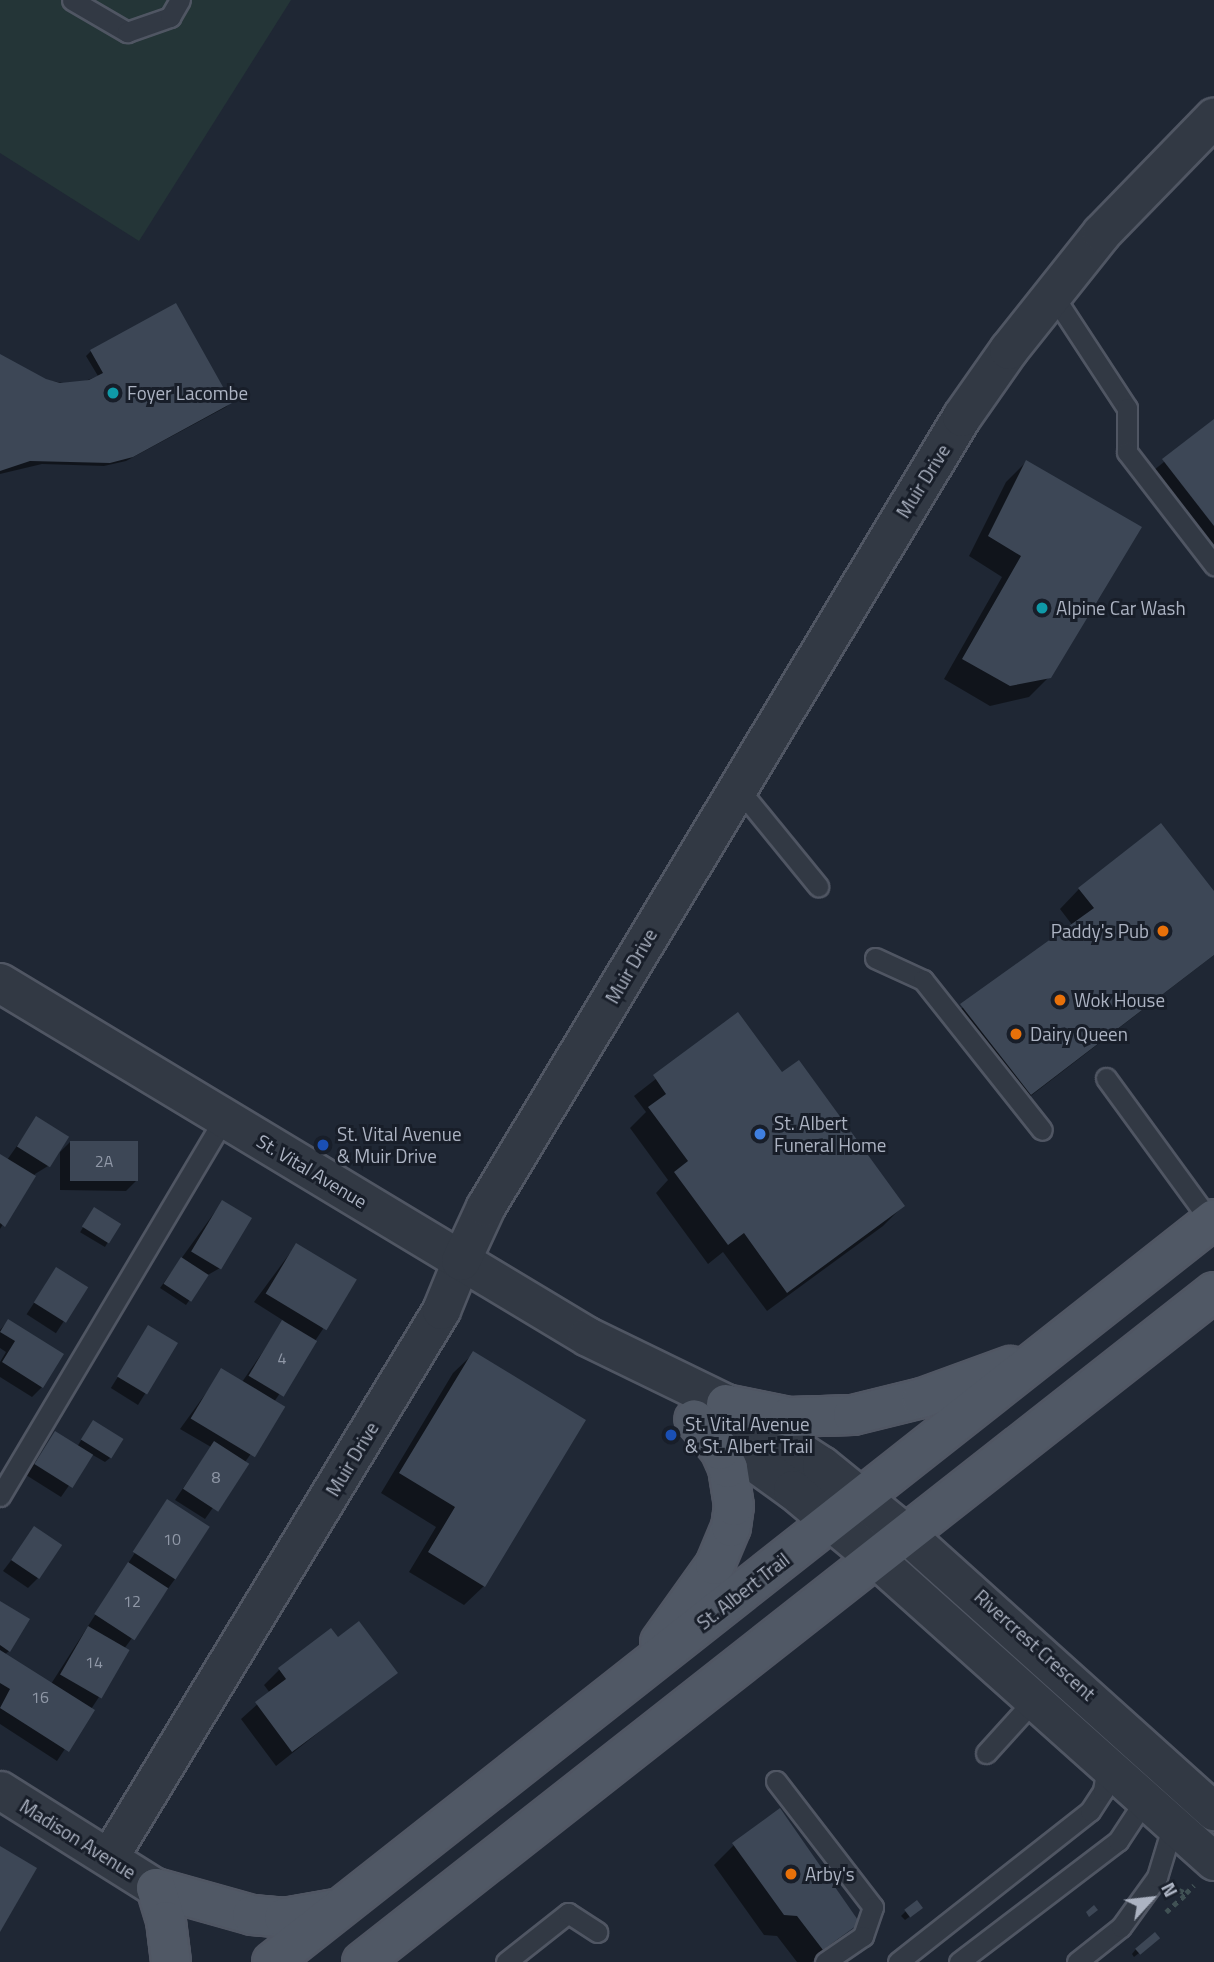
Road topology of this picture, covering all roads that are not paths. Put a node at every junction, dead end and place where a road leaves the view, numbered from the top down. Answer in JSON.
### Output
{"nodes":[{"id":1,"x":72,"y":0,"type":"edge"},
{"id":2,"x":180,"y":0,"type":"edge"},
{"id":3,"x":1214,"y":118,"type":"edge"},
{"id":4,"x":1053,"y":295,"type":"junction"},
{"id":5,"x":1214,"y":565,"type":"edge"},
{"id":6,"x":738,"y":788,"type":"junction"},
{"id":7,"x":818,"y":886,"type":"dead end"},
{"id":8,"x":875,"y":958,"type":"dead end"},
{"id":9,"x":0,"y":983,"type":"edge"},
{"id":10,"x":1106,"y":1078,"type":"dead end"},
{"id":11,"x":224,"y":1118,"type":"junction"},
{"id":12,"x":1042,"y":1130,"type":"dead end"},
{"id":13,"x":1212,"y":1221,"type":"edge"},
{"id":14,"x":461,"y":1261,"type":"junction"},
{"id":15,"x":1214,"y":1292,"type":"edge"},
{"id":16,"x":1042,"y":1355,"type":"junction"},
{"id":17,"x":710,"y":1412,"type":"junction"},
{"id":18,"x":0,"y":1496,"type":"edge"},
{"id":19,"x":862,"y":1497,"type":"junction"},
{"id":20,"x":832,"y":1520,"type":"junction"},
{"id":21,"x":907,"y":1535,"type":"junction"},
{"id":22,"x":876,"y":1559,"type":"junction"},
{"id":23,"x":641,"y":1670,"type":"junction"},
{"id":24,"x":1034,"y":1700,"type":"junction"},
{"id":25,"x":986,"y":1753,"type":"dead end"},
{"id":26,"x":1160,"y":1759,"type":"junction"},
{"id":27,"x":1107,"y":1766,"type":"junction"},
{"id":28,"x":776,"y":1781,"type":"dead end"},
{"id":29,"x":0,"y":1790,"type":"edge"},
{"id":30,"x":1145,"y":1800,"type":"junction"},
{"id":31,"x":1214,"y":1811,"type":"edge"},
{"id":32,"x":1176,"y":1827,"type":"junction"},
{"id":33,"x":109,"y":1857,"type":"junction"},
{"id":34,"x":1214,"y":1861,"type":"edge"},
{"id":35,"x":156,"y":1888,"type":"junction"},
{"id":36,"x":342,"y":1907,"type":"junction"},
{"id":37,"x":597,"y":1932,"type":"dead end"},
{"id":38,"x":171,"y":1962,"type":"edge"},
{"id":39,"x":272,"y":1962,"type":"edge"},
{"id":40,"x":362,"y":1962,"type":"edge"},
{"id":41,"x":506,"y":1962,"type":"edge"},
{"id":42,"x":825,"y":1962,"type":"edge"},
{"id":43,"x":898,"y":1962,"type":"edge"},
{"id":44,"x":959,"y":1962,"type":"edge"},
{"id":45,"x":1077,"y":1962,"type":"edge"}],
"edges":[{"from":1,"to":2,"type":"lane"},
{"from":3,"to":4,"type":"street","name":"Muir Drive"},
{"from":4,"to":5,"type":"lane"},
{"from":4,"to":6,"type":"street","name":"Muir Drive"},
{"from":6,"to":7,"type":"lane"},
{"from":6,"to":14,"type":"street","name":"Muir Drive"},
{"from":8,"to":12,"type":"lane"},
{"from":9,"to":11,"type":"street","name":"St. Vital Avenue"},
{"from":10,"to":13,"type":"lane"},
{"from":11,"to":14,"type":"street","name":"St. Vital Avenue"},
{"from":11,"to":18,"type":"lane"},
{"from":13,"to":16,"type":"main road","name":"St. Albert Trail"},
{"from":14,"to":17,"type":"street","name":"St. Vital Avenue"},
{"from":14,"to":33,"type":"street","name":"Muir Drive"},
{"from":15,"to":21,"type":"main road"},
{"from":16,"to":17,"type":"main road"},
{"from":16,"to":19,"type":"main road","name":"St. Albert Trail"},
{"from":17,"to":19,"type":"street","name":"St. Vital Avenue"},
{"from":17,"to":20,"type":"street","name":"St. Vital Avenue"},
{"from":17,"to":23,"type":"main road"},
{"from":19,"to":20,"type":"main road","name":"St. Albert Trail"},
{"from":19,"to":21,"type":"street","name":"St. Vital Avenue"},
{"from":20,"to":22,"type":"street","name":"St. Vital Avenue"},
{"from":20,"to":23,"type":"main road","name":"St. Albert Trail"},
{"from":21,"to":22,"type":"main road"},
{"from":21,"to":26,"type":"street","name":"Rivercrest Crescent"},
{"from":22,"to":24,"type":"street"},
{"from":22,"to":40,"type":"main road"},
{"from":23,"to":36,"type":"main road","name":"St. Albert Trail"},
{"from":24,"to":25,"type":"lane"},
{"from":24,"to":27,"type":"street"},
{"from":26,"to":30,"type":"street"},
{"from":26,"to":31,"type":"street","name":"Rivercrest Crescent"},
{"from":26,"to":32,"type":"lane"},
{"from":27,"to":30,"type":"street"},
{"from":27,"to":43,"type":"lane"},
{"from":28,"to":42,"type":"lane"},
{"from":29,"to":33,"type":"street","name":"Madison Avenue"},
{"from":30,"to":32,"type":"street"},
{"from":30,"to":44,"type":"lane"},
{"from":32,"to":34,"type":"street"},
{"from":32,"to":45,"type":"lane"},
{"from":33,"to":35,"type":"street","name":"Madison Avenue"},
{"from":35,"to":36,"type":"main road"},
{"from":35,"to":38,"type":"main road"},
{"from":36,"to":39,"type":"main road","name":"St. Albert Trail"},
{"from":37,"to":41,"type":"lane"}]}
